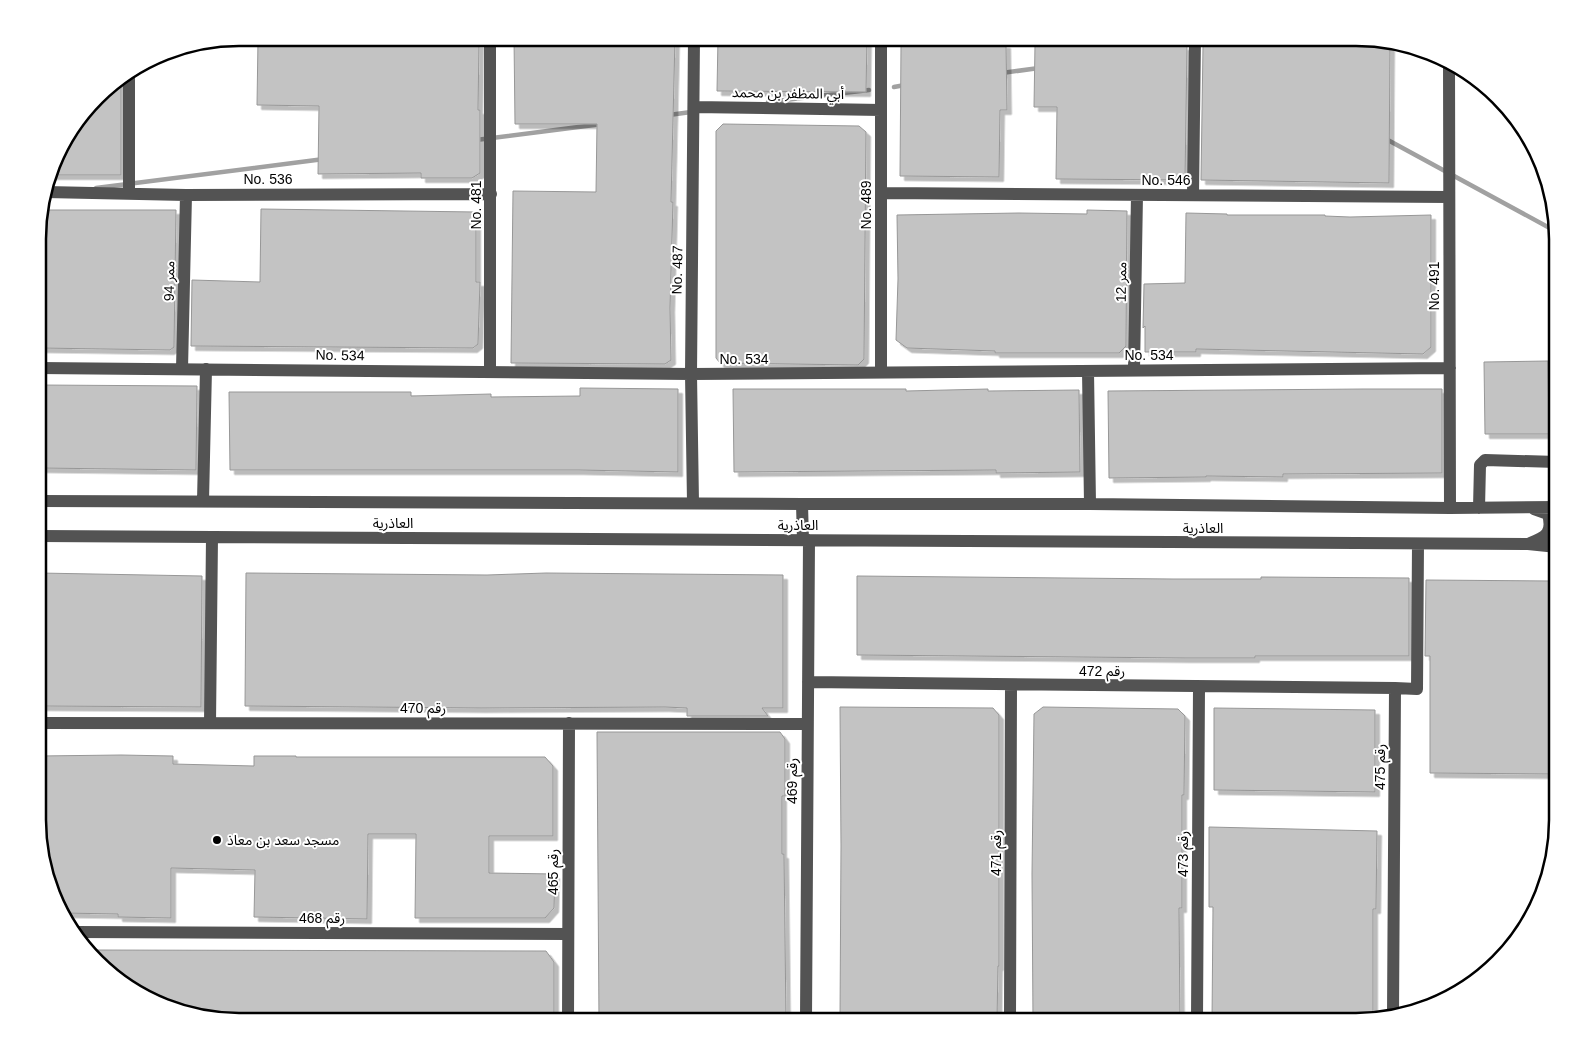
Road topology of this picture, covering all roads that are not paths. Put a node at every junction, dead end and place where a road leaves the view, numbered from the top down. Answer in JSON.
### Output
{"nodes":[{"id":1,"x":490,"y":46,"type":"edge"},
{"id":2,"x":694,"y":46,"type":"edge"},
{"id":3,"x":881,"y":46,"type":"edge"},
{"id":4,"x":1195,"y":46,"type":"edge"},
{"id":5,"x":1449,"y":70,"type":"edge"},
{"id":6,"x":129,"y":81,"type":"edge"},
{"id":7,"x":694,"y":108,"type":"junction"},
{"id":8,"x":881,"y":110,"type":"junction"},
{"id":9,"x":52,"y":192,"type":"edge"},
{"id":10,"x":129,"y":193,"type":"junction"},
{"id":11,"x":882,"y":193,"type":"junction"},
{"id":12,"x":186,"y":194,"type":"junction"},
{"id":13,"x":491,"y":194,"type":"junction"},
{"id":14,"x":1137,"y":195,"type":"junction"},
{"id":15,"x":1193,"y":195,"type":"junction"},
{"id":16,"x":1449,"y":197,"type":"junction"},
{"id":17,"x":46,"y":368,"type":"edge"},
{"id":18,"x":1450,"y":368,"type":"junction"},
{"id":19,"x":182,"y":369,"type":"junction"},
{"id":20,"x":206,"y":369,"type":"junction"},
{"id":21,"x":1134,"y":370,"type":"junction"},
{"id":22,"x":1088,"y":371,"type":"junction"},
{"id":23,"x":490,"y":372,"type":"junction"},
{"id":24,"x":881,"y":372,"type":"junction"},
{"id":25,"x":691,"y":374,"type":"junction"},
{"id":26,"x":1549,"y":462,"type":"edge"},
{"id":27,"x":46,"y":501,"type":"edge"},
{"id":28,"x":203,"y":502,"type":"junction"},
{"id":29,"x":693,"y":503,"type":"junction"},
{"id":30,"x":802,"y":504,"type":"junction"},
{"id":31,"x":1090,"y":504,"type":"junction"},
{"id":32,"x":1549,"y":507,"type":"edge"},
{"id":33,"x":1450,"y":508,"type":"junction"},
{"id":34,"x":1479,"y":508,"type":"junction"},
{"id":35,"x":1531,"y":508,"type":"junction"},
{"id":36,"x":1549,"y":519,"type":"edge"},
{"id":37,"x":1549,"y":528,"type":"edge"},
{"id":38,"x":46,"y":536,"type":"edge"},
{"id":39,"x":212,"y":537,"type":"junction"},
{"id":40,"x":806,"y":540,"type":"junction"},
{"id":41,"x":1418,"y":544,"type":"junction"},
{"id":42,"x":1528,"y":544,"type":"junction"},
{"id":43,"x":1549,"y":546,"type":"edge"},
{"id":44,"x":808,"y":682,"type":"junction"},
{"id":45,"x":1011,"y":685,"type":"junction"},
{"id":46,"x":1199,"y":687,"type":"junction"},
{"id":47,"x":1395,"y":688,"type":"junction"},
{"id":48,"x":46,"y":723,"type":"edge"},
{"id":49,"x":210,"y":723,"type":"junction"},
{"id":50,"x":569,"y":723,"type":"junction"},
{"id":51,"x":807,"y":724,"type":"junction"},
{"id":52,"x":83,"y":932,"type":"edge"},
{"id":53,"x":568,"y":934,"type":"junction"},
{"id":54,"x":1393,"y":1009,"type":"edge"},
{"id":55,"x":568,"y":1013,"type":"edge"},
{"id":56,"x":806,"y":1013,"type":"edge"},
{"id":57,"x":1010,"y":1013,"type":"edge"},
{"id":58,"x":1197,"y":1013,"type":"edge"}],
"edges":[{"from":1,"to":13,"type":"street","name":"No. 481"},
{"from":2,"to":7,"type":"street","name":"No. 487"},
{"from":3,"to":8,"type":"street","name":"No. 489"},
{"from":4,"to":15,"type":"street"},
{"from":5,"to":16,"type":"street","name":"No. 491"},
{"from":6,"to":10,"type":"street"},
{"from":7,"to":8,"type":"street","name":"أبي المظفر بن محمد"},
{"from":7,"to":25,"type":"street","name":"No. 487"},
{"from":8,"to":11,"type":"street","name":"No. 489"},
{"from":9,"to":10,"type":"street","name":"No. 536"},
{"from":10,"to":12,"type":"street","name":"No. 536"},
{"from":11,"to":14,"type":"street","name":"No. 546"},
{"from":11,"to":24,"type":"street","name":"No. 489"},
{"from":12,"to":13,"type":"street","name":"No. 536"},
{"from":12,"to":19,"type":"street","name":"ممر 94"},
{"from":13,"to":23,"type":"street","name":"No. 481"},
{"from":14,"to":15,"type":"street","name":"No. 546"},
{"from":14,"to":21,"type":"street","name":"ممر 12"},
{"from":15,"to":16,"type":"street","name":"No. 546"},
{"from":16,"to":18,"type":"street","name":"No. 491"},
{"from":17,"to":19,"type":"street","name":"No. 534"},
{"from":18,"to":21,"type":"street","name":"No. 534"},
{"from":18,"to":33,"type":"street","name":"No. 491"},
{"from":19,"to":20,"type":"street","name":"No. 534"},
{"from":20,"to":23,"type":"street","name":"No. 534"},
{"from":20,"to":28,"type":"street"},
{"from":21,"to":22,"type":"street","name":"No. 534"},
{"from":22,"to":24,"type":"street","name":"No. 534"},
{"from":22,"to":31,"type":"street"},
{"from":23,"to":25,"type":"street","name":"No. 534"},
{"from":24,"to":25,"type":"street","name":"No. 534"},
{"from":25,"to":29,"type":"street","name":"No. 487"},
{"from":26,"to":34,"type":"street"},
{"from":27,"to":28,"type":"street","name":"العاذرية"},
{"from":28,"to":29,"type":"street","name":"العاذرية"},
{"from":29,"to":30,"type":"street","name":"العاذرية"},
{"from":30,"to":31,"type":"street","name":"العاذرية"},
{"from":30,"to":40,"type":"street","name":"رقم 469"},
{"from":31,"to":33,"type":"street","name":"العاذرية"},
{"from":32,"to":35,"type":"street","name":"العاذرية"},
{"from":33,"to":34,"type":"street","name":"العاذرية"},
{"from":34,"to":35,"type":"street","name":"العاذرية"},
{"from":35,"to":36,"type":"street"},
{"from":37,"to":42,"type":"street"},
{"from":38,"to":39,"type":"street","name":"العاذرية"},
{"from":39,"to":40,"type":"street","name":"العاذرية"},
{"from":39,"to":49,"type":"street"},
{"from":40,"to":41,"type":"street","name":"العاذرية"},
{"from":40,"to":44,"type":"street","name":"رقم 469"},
{"from":41,"to":42,"type":"street","name":"العاذرية"},
{"from":41,"to":47,"type":"street"},
{"from":42,"to":43,"type":"street","name":"العاذرية"},
{"from":44,"to":45,"type":"street","name":"رقم 472"},
{"from":44,"to":51,"type":"street","name":"رقم 469"},
{"from":45,"to":46,"type":"street","name":"رقم 472"},
{"from":45,"to":57,"type":"street","name":"رقم 471"},
{"from":46,"to":47,"type":"street","name":"رقم 472"},
{"from":46,"to":58,"type":"street","name":"رقم 473"},
{"from":47,"to":54,"type":"street","name":"رقم 475"},
{"from":48,"to":49,"type":"street","name":"رقم 470"},
{"from":49,"to":50,"type":"street","name":"رقم 470"},
{"from":50,"to":51,"type":"street","name":"رقم 470"},
{"from":50,"to":53,"type":"street","name":"رقم 465"},
{"from":51,"to":56,"type":"street","name":"رقم 469"},
{"from":52,"to":53,"type":"street","name":"رقم 468"},
{"from":53,"to":55,"type":"street","name":"رقم 465"}]}
